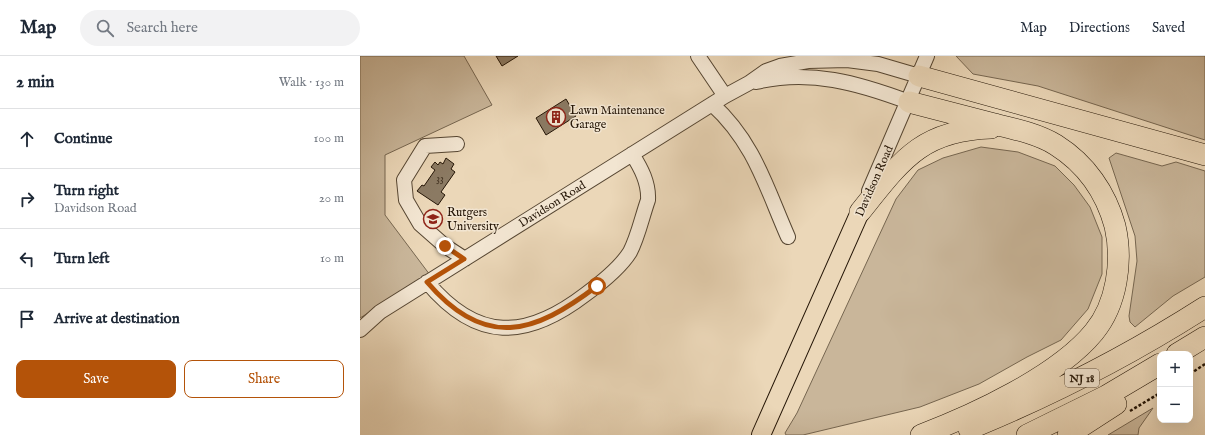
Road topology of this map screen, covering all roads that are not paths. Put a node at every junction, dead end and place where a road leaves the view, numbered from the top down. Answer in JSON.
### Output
{"nodes":[{"id":1,"x":698,"y":56,"type":"edge"},
{"id":2,"x":927,"y":56,"type":"edge"},
{"id":3,"x":919,"y":76,"type":"junction"},
{"id":4,"x":749,"y":83,"type":"junction"},
{"id":5,"x":725,"y":96,"type":"junction"},
{"id":6,"x":909,"y":102,"type":"junction"},
{"id":7,"x":712,"y":104,"type":"junction"},
{"id":8,"x":1006,"y":127,"type":"junction"},
{"id":9,"x":457,"y":144,"type":"dead end"},
{"id":10,"x":632,"y":154,"type":"junction"},
{"id":11,"x":1205,"y":156,"type":"edge"},
{"id":12,"x":860,"y":212,"type":"junction"},
{"id":13,"x":788,"y":237,"type":"dead end"},
{"id":14,"x":464,"y":259,"type":"junction"},
{"id":15,"x":427,"y":282,"type":"junction"},
{"id":16,"x":1205,"y":307,"type":"edge"},
{"id":17,"x":360,"y":330,"type":"edge"},
{"id":18,"x":1205,"y":337,"type":"edge"},
{"id":19,"x":1205,"y":348,"type":"edge"},
{"id":20,"x":1182,"y":351,"type":"edge"},
{"id":21,"x":1193,"y":356,"type":"edge"},
{"id":22,"x":1157,"y":366,"type":"edge"},
{"id":23,"x":1157,"y":378,"type":"edge"},
{"id":24,"x":761,"y":435,"type":"edge"},
{"id":25,"x":921,"y":435,"type":"edge"},
{"id":26,"x":953,"y":435,"type":"edge"},
{"id":27,"x":1027,"y":435,"type":"edge"},
{"id":28,"x":1068,"y":435,"type":"edge"}],
"edges":[{"from":1,"to":5,"type":"street"},
{"from":2,"to":3,"type":"street","name":"Davidson Road"},
{"from":3,"to":4,"type":"street","name":"Davidson Road"},
{"from":3,"to":6,"type":"street","name":"Davidson Road"},
{"from":3,"to":11,"type":"highway"},
{"from":4,"to":5,"type":"street","name":"Davidson Road"},
{"from":4,"to":6,"type":"street","name":"Davidson Road"},
{"from":5,"to":7,"type":"street","name":"Davidson Road"},
{"from":6,"to":8,"type":"highway"},
{"from":6,"to":12,"type":"street","name":"Davidson Road"},
{"from":7,"to":10,"type":"street","name":"Davidson Road"},
{"from":7,"to":13,"type":"street"},
{"from":8,"to":12,"type":"highway"},
{"from":8,"to":25,"type":"highway"},
{"from":9,"to":14,"type":"street"},
{"from":10,"to":14,"type":"street","name":"Davidson Road"},
{"from":10,"to":15,"type":"street"},
{"from":12,"to":24,"type":"main road","name":"Davidson Road"},
{"from":14,"to":15,"type":"street","name":"Davidson Road"},
{"from":15,"to":17,"type":"street","name":"Davidson Road"},
{"from":16,"to":26,"type":"highway","number":"NJ 18"},
{"from":18,"to":20,"type":"highway"},
{"from":19,"to":21,"type":"highway"},
{"from":22,"to":27,"type":"highway","number":"NJ 18"},
{"from":23,"to":28,"type":"highway"}]}
